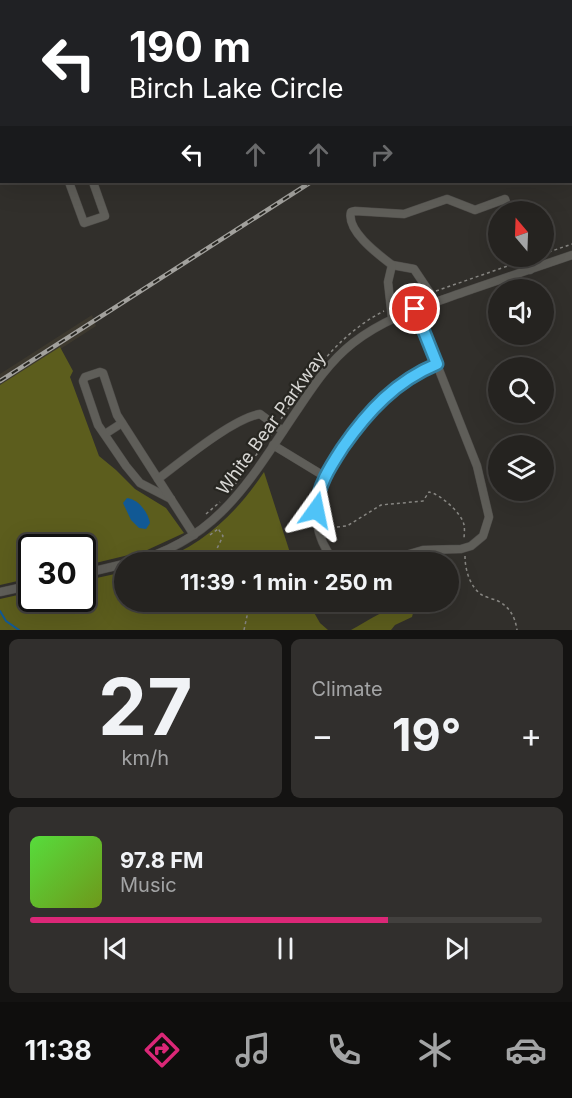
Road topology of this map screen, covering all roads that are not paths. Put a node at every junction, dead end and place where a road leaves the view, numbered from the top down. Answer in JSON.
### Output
{"nodes":[{"id":1,"x":69,"y":183,"type":"edge"},
{"id":2,"x":93,"y":183,"type":"edge"},
{"id":3,"x":488,"y":205,"type":"edge"},
{"id":4,"x":572,"y":255,"type":"edge"},
{"id":5,"x":392,"y":265,"type":"junction"},
{"id":6,"x":529,"y":267,"type":"edge"},
{"id":7,"x":530,"y":270,"type":"junction"},
{"id":8,"x":432,"y":303,"type":"junction"},
{"id":9,"x":415,"y":309,"type":"junction"},
{"id":10,"x":392,"y":318,"type":"junction"},
{"id":11,"x":437,"y":364,"type":"junction"},
{"id":12,"x":123,"y":423,"type":"junction"},
{"id":13,"x":280,"y":428,"type":"junction"},
{"id":14,"x":105,"y":434,"type":"junction"},
{"id":15,"x":273,"y":445,"type":"junction"},
{"id":16,"x":324,"y":476,"type":"junction"},
{"id":17,"x":158,"y":479,"type":"junction"},
{"id":18,"x":171,"y":499,"type":"junction"},
{"id":19,"x":194,"y":535,"type":"junction"},
{"id":20,"x":163,"y":552,"type":"edge"},
{"id":21,"x":328,"y":552,"type":"edge"},
{"id":22,"x":416,"y":552,"type":"edge"},
{"id":23,"x":114,"y":566,"type":"edge"},
{"id":24,"x":96,"y":571,"type":"edge"},
{"id":25,"x":18,"y":588,"type":"edge"},
{"id":26,"x":0,"y":592,"type":"edge"}],
"edges":[{"from":1,"to":2,"type":"street"},
{"from":3,"to":5,"type":"street"},
{"from":4,"to":7,"type":"street","name":"White Bear Parkway"},
{"from":5,"to":8,"type":"street"},
{"from":5,"to":10,"type":"street"},
{"from":6,"to":7,"type":"street"},
{"from":7,"to":8,"type":"street","name":"White Bear Parkway"},
{"from":8,"to":9,"type":"street","name":"White Bear Parkway"},
{"from":9,"to":10,"type":"street","name":"White Bear Parkway"},
{"from":9,"to":11,"type":"street"},
{"from":10,"to":13,"type":"street","name":"White Bear Parkway"},
{"from":11,"to":16,"type":"street"},
{"from":11,"to":22,"type":"street"},
{"from":12,"to":14,"type":"street"},
{"from":12,"to":14,"type":"street"},
{"from":12,"to":17,"type":"street"},
{"from":13,"to":15,"type":"street","name":"White Bear Parkway"},
{"from":13,"to":17,"type":"street"},
{"from":14,"to":18,"type":"street"},
{"from":15,"to":16,"type":"street"},
{"from":15,"to":19,"type":"street","name":"White Bear Parkway"},
{"from":16,"to":21,"type":"street"},
{"from":17,"to":18,"type":"street"},
{"from":18,"to":19,"type":"street"},
{"from":19,"to":20,"type":"street","name":"White Bear Parkway"},
{"from":23,"to":24,"type":"street"},
{"from":25,"to":26,"type":"street"}]}
